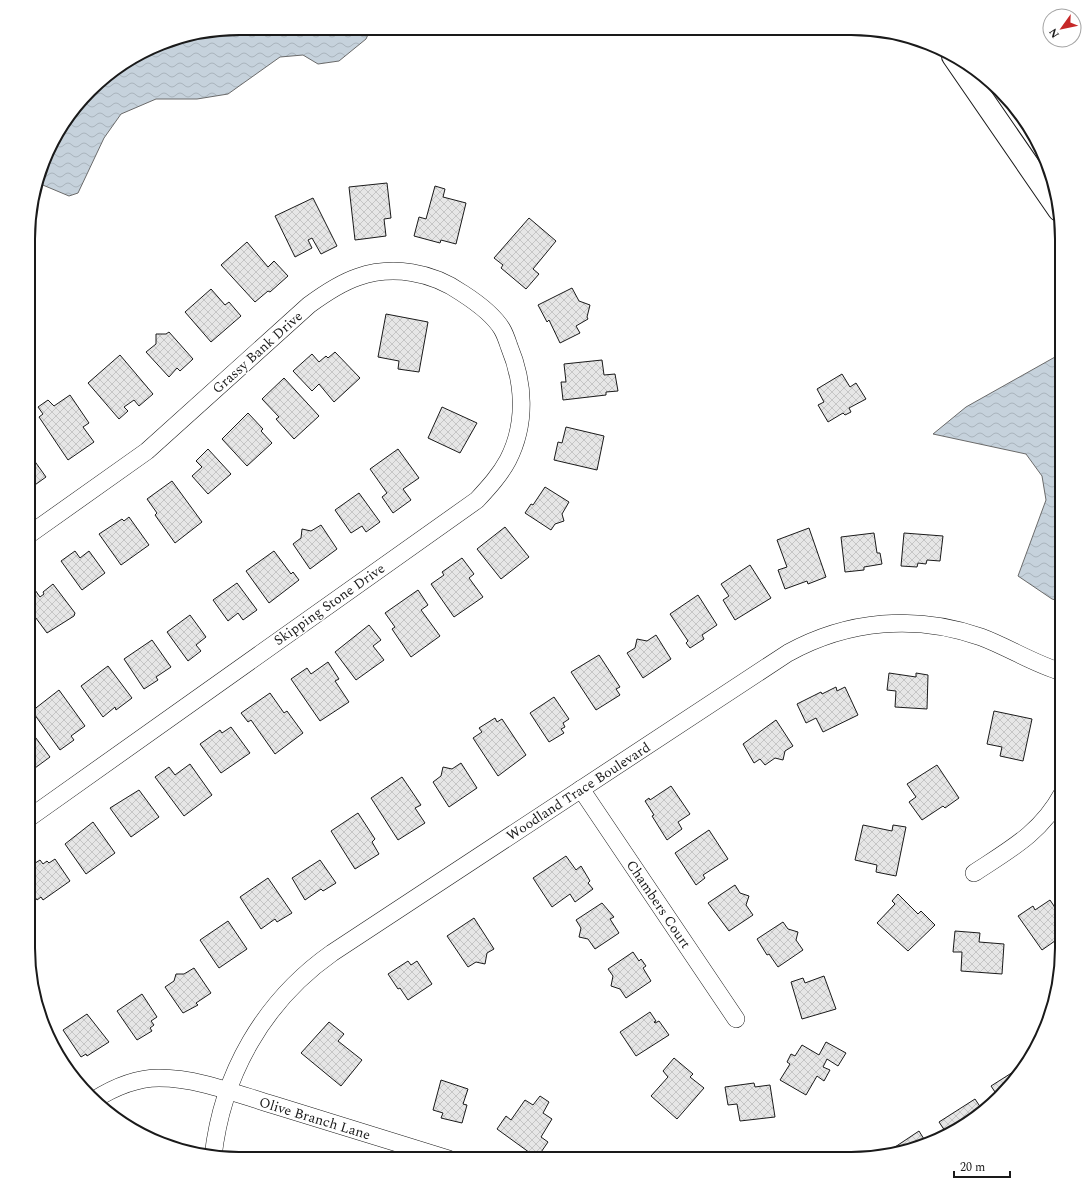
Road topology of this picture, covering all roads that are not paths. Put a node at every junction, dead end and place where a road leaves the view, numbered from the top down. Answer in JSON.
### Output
{"nodes":[{"id":1,"x":960,"y":67,"type":"edge"},
{"id":2,"x":1051,"y":198,"type":"edge"},
{"id":3,"x":502,"y":328,"type":"joint"},
{"id":4,"x":35,"y":530,"type":"edge"},
{"id":5,"x":1055,"y":669,"type":"edge"},
{"id":6,"x":581,"y":789,"type":"junction"},
{"id":7,"x":1055,"y":805,"type":"edge"},
{"id":8,"x":35,"y":814,"type":"edge"},
{"id":9,"x":974,"y":873,"type":"dead end"},
{"id":10,"x":736,"y":1019,"type":"dead end"},
{"id":11,"x":228,"y":1090,"type":"junction"},
{"id":12,"x":100,"y":1097,"type":"edge"},
{"id":13,"x":215,"y":1150,"type":"edge"},
{"id":14,"x":427,"y":1152,"type":"edge"}],
"edges":[{"from":1,"to":2,"type":"main road"},
{"from":3,"to":4,"type":"street","name":"Grassy Bank Drive"},
{"from":3,"to":8,"type":"street","name":"Skipping Stone Drive"},
{"from":5,"to":6,"type":"street","name":"Woodland Trace Boulevard"},
{"from":6,"to":10,"type":"street","name":"Chambers Court"},
{"from":6,"to":11,"type":"street","name":"Woodland Trace Boulevard"},
{"from":7,"to":9,"type":"street"},
{"from":11,"to":12,"type":"street","name":"Olive Branch Lane"},
{"from":11,"to":13,"type":"street","name":"Woodland Trace Boulevard"},
{"from":11,"to":14,"type":"street","name":"Olive Branch Lane"}]}
